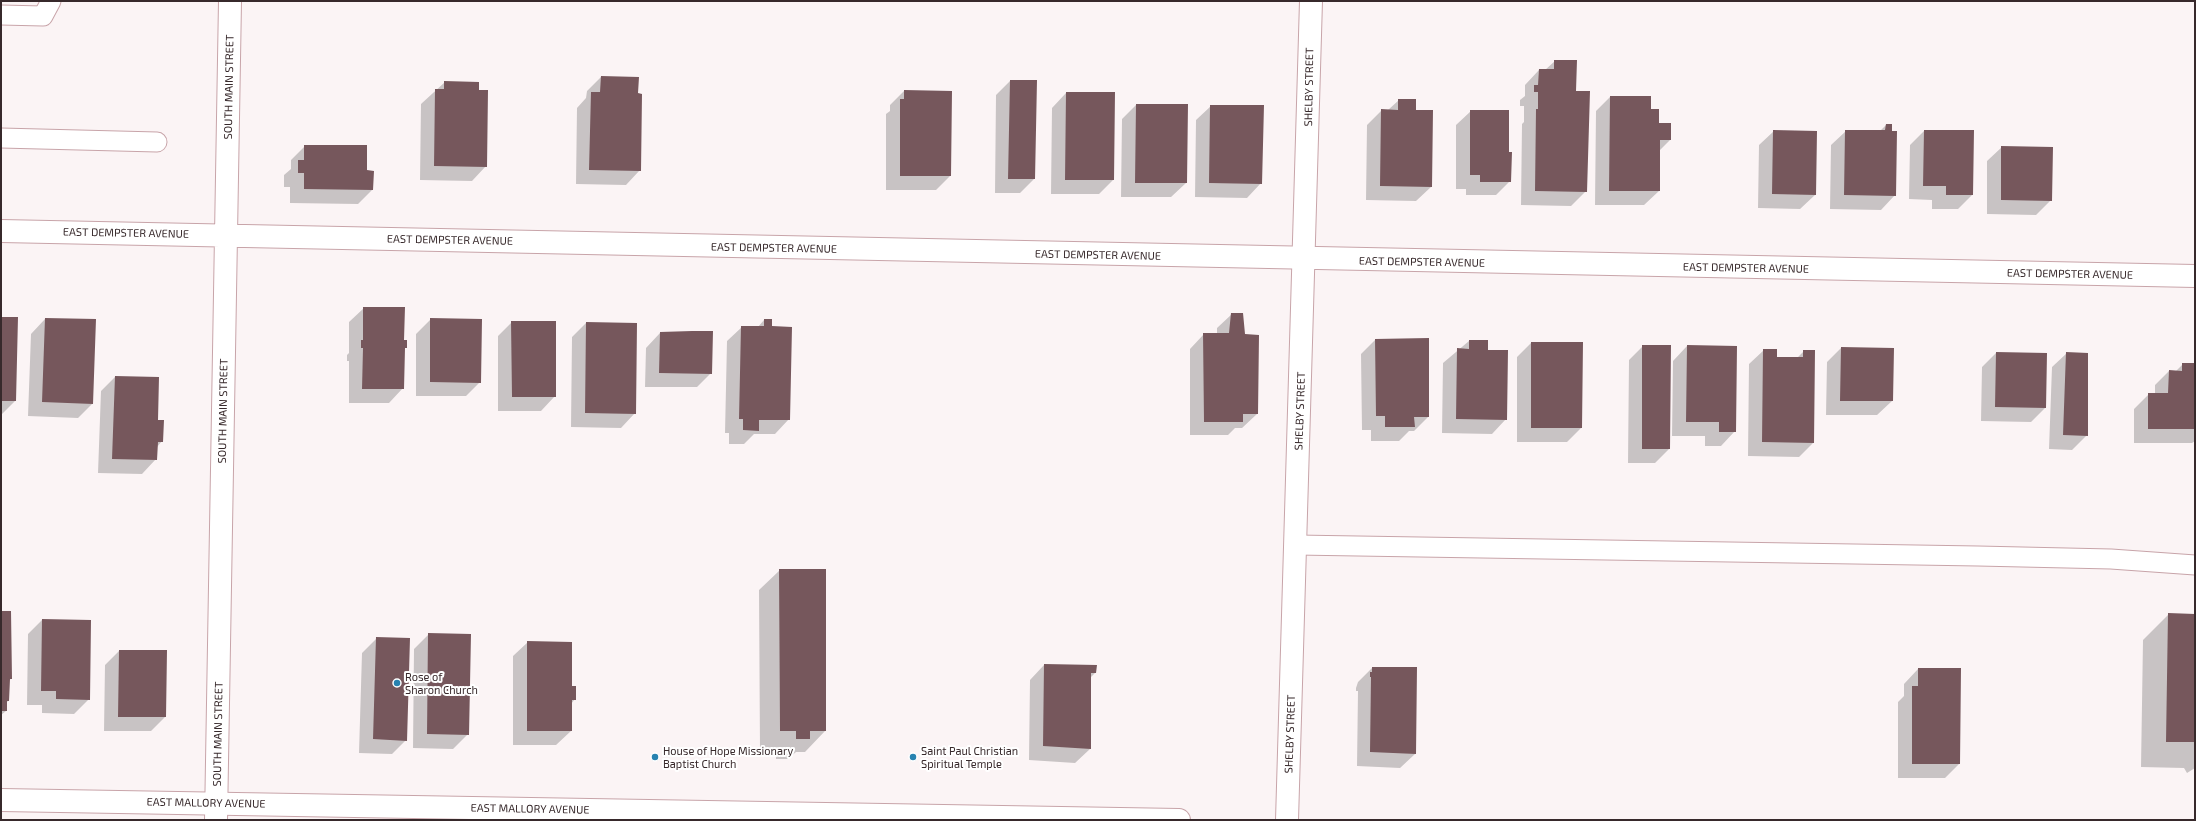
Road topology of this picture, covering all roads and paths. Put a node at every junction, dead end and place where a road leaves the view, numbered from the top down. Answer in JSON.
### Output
{"nodes":[{"id":1,"x":52,"y":1,"type":"edge"},
{"id":2,"x":230,"y":1,"type":"edge"},
{"id":3,"x":1311,"y":1,"type":"edge"},
{"id":4,"x":1,"y":15,"type":"edge"},
{"id":5,"x":1,"y":138,"type":"edge"},
{"id":6,"x":157,"y":142,"type":"dead end"},
{"id":7,"x":1,"y":231,"type":"edge"},
{"id":8,"x":226,"y":235,"type":"junction"},
{"id":9,"x":1305,"y":260,"type":"junction"},
{"id":10,"x":2195,"y":276,"type":"edge"},
{"id":11,"x":1296,"y":545,"type":"junction"},
{"id":12,"x":2195,"y":565,"type":"edge"},
{"id":13,"x":1,"y":800,"type":"edge"},
{"id":14,"x":216,"y":812,"type":"edge"},
{"id":15,"x":1179,"y":820,"type":"edge"},
{"id":16,"x":1287,"y":820,"type":"edge"}],
"edges":[{"from":1,"to":4,"type":"lane"},
{"from":2,"to":8,"type":"street","name":"SOUTH MAIN STREET"},
{"from":3,"to":9,"type":"street","name":"SHELBY STREET"},
{"from":5,"to":6,"type":"lane"},
{"from":7,"to":8,"type":"street","name":"EAST DEMPSTER AVENUE"},
{"from":8,"to":9,"type":"street","name":"EAST DEMPSTER AVENUE"},
{"from":8,"to":14,"type":"street","name":"SOUTH MAIN STREET"},
{"from":9,"to":10,"type":"street","name":"EAST DEMPSTER AVENUE"},
{"from":9,"to":11,"type":"street","name":"SHELBY STREET"},
{"from":11,"to":12,"type":"lane"},
{"from":11,"to":16,"type":"street","name":"SHELBY STREET"},
{"from":13,"to":14,"type":"street","name":"EAST MALLORY AVENUE"},
{"from":14,"to":15,"type":"street","name":"EAST MALLORY AVENUE"}]}
